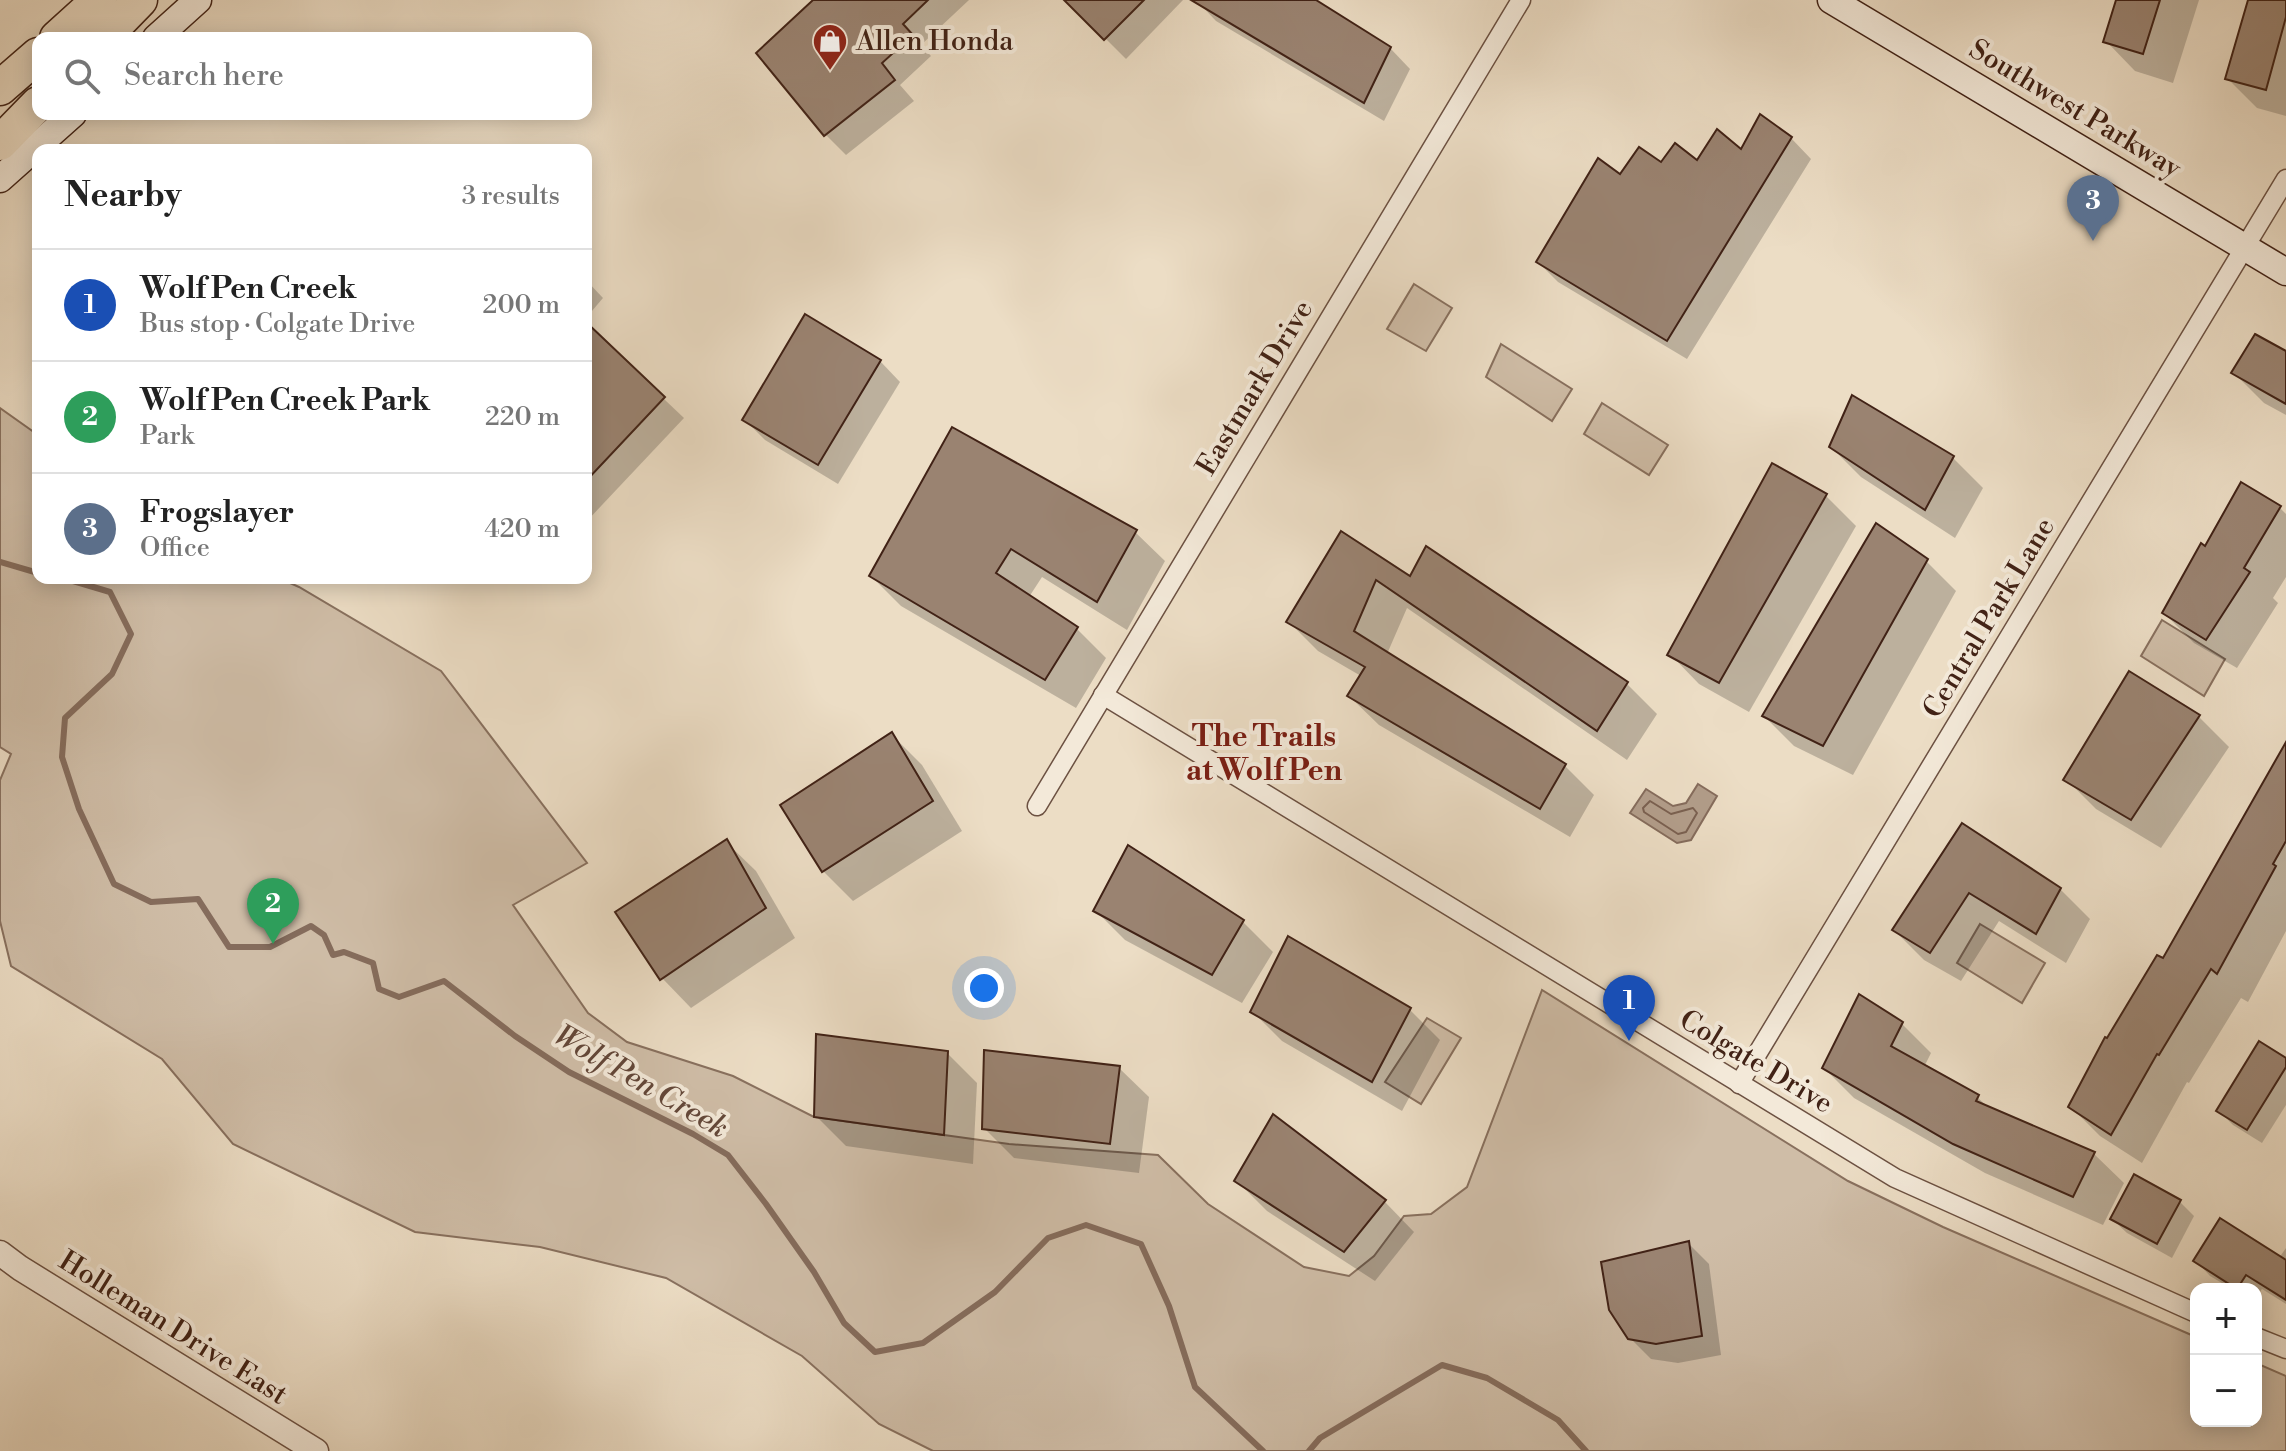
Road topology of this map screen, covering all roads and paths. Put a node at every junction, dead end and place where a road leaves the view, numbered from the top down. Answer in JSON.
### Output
{"nodes":[{"id":1,"x":99,"y":0,"type":"edge"},
{"id":2,"x":140,"y":0,"type":"edge"},
{"id":3,"x":198,"y":0,"type":"edge"},
{"id":4,"x":1521,"y":0,"type":"edge"},
{"id":5,"x":1831,"y":0,"type":"edge"},
{"id":6,"x":64,"y":32,"type":"edge"},
{"id":7,"x":109,"y":32,"type":"edge"},
{"id":8,"x":163,"y":32,"type":"edge"},
{"id":9,"x":32,"y":60,"type":"edge"},
{"id":10,"x":0,"y":88,"type":"edge"},
{"id":11,"x":32,"y":110,"type":"edge"},
{"id":12,"x":66,"y":120,"type":"edge"},
{"id":13,"x":0,"y":143,"type":"edge"},
{"id":14,"x":39,"y":144,"type":"edge"},
{"id":15,"x":32,"y":151,"type":"edge"},
{"id":16,"x":0,"y":179,"type":"edge"},
{"id":17,"x":2286,"y":179,"type":"edge"},
{"id":18,"x":2245,"y":247,"type":"junction"},
{"id":19,"x":2286,"y":272,"type":"edge"},
{"id":20,"x":1103,"y":695,"type":"junction"},
{"id":21,"x":1037,"y":806,"type":"dead end"},
{"id":22,"x":1739,"y":1084,"type":"junction"},
{"id":23,"x":0,"y":1253,"type":"edge"},
{"id":24,"x":2190,"y":1310,"type":"edge"},
{"id":25,"x":2262,"y":1339,"type":"edge"},
{"id":26,"x":2286,"y":1349,"type":"edge"},
{"id":27,"x":316,"y":1451,"type":"edge"}],
"edges":[{"from":1,"to":6,"type":"highway"},
{"from":2,"to":7,"type":"highway"},
{"from":3,"to":8,"type":"main road"},
{"from":4,"to":20,"type":"street","name":"Eastmark Drive"},
{"from":5,"to":18,"type":"main road","name":"Southwest Parkway"},
{"from":9,"to":10,"type":"highway"},
{"from":11,"to":13,"type":"highway"},
{"from":12,"to":14,"type":"main road"},
{"from":15,"to":16,"type":"main road"},
{"from":17,"to":18,"type":"street","name":"Central Park Lane"},
{"from":18,"to":19,"type":"main road","name":"Southwest Parkway"},
{"from":18,"to":22,"type":"street","name":"Central Park Lane"},
{"from":20,"to":21,"type":"street","name":"Eastmark Drive"},
{"from":20,"to":22,"type":"street","name":"Colgate Drive"},
{"from":22,"to":24,"type":"street","name":"Colgate Drive"},
{"from":23,"to":27,"type":"street","name":"Holleman Drive East"},
{"from":25,"to":26,"type":"street"}]}
